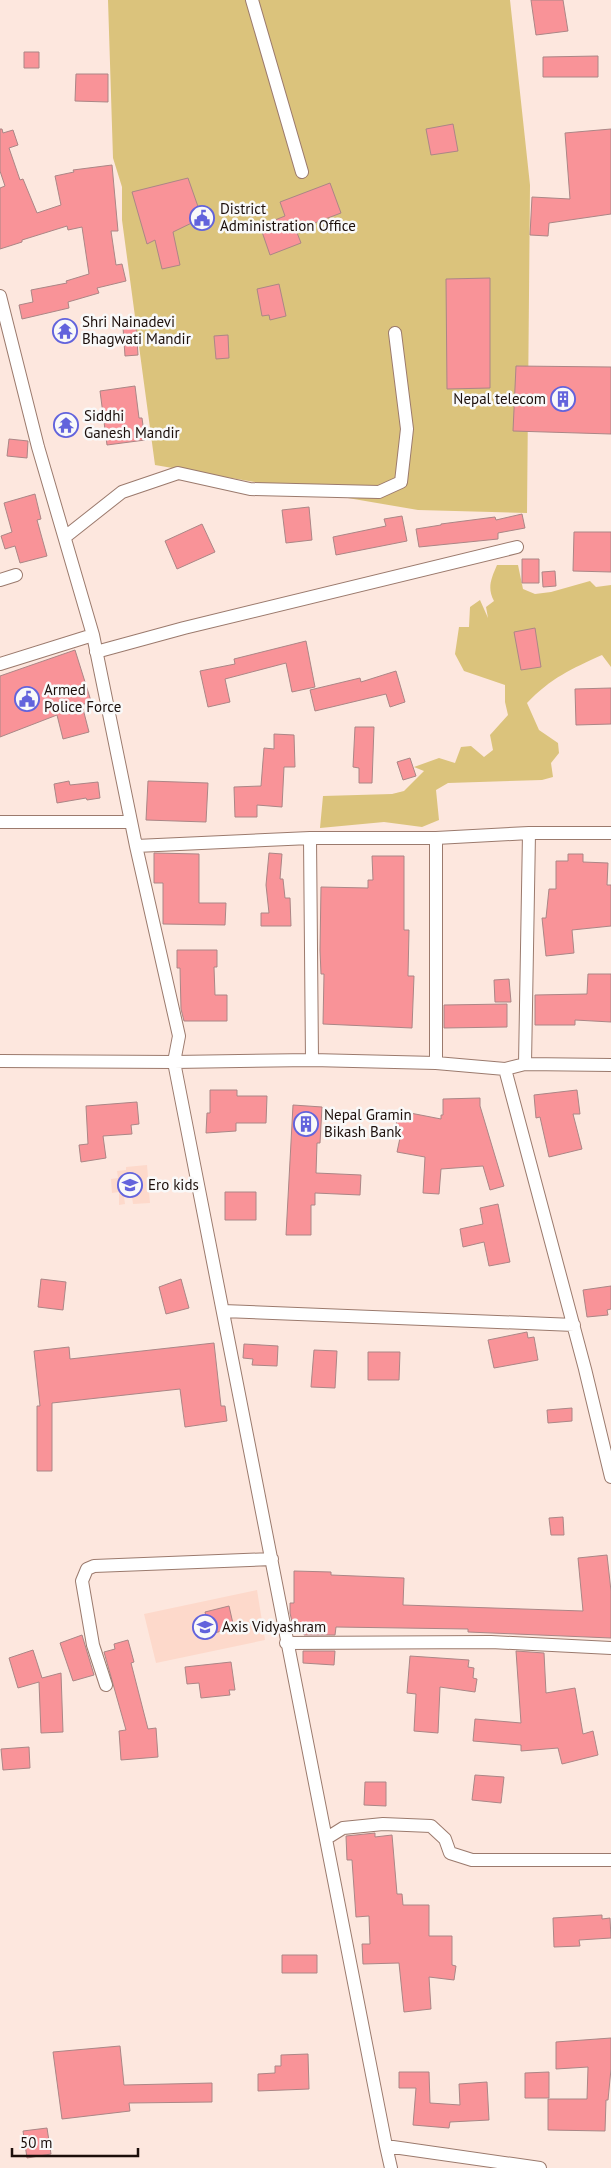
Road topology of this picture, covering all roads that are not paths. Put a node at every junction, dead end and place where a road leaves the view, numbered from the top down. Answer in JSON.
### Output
{"nodes":[{"id":1,"x":252,"y":0,"type":"edge"},
{"id":2,"x":302,"y":172,"type":"dead end"},
{"id":3,"x":0,"y":296,"type":"edge"},
{"id":4,"x":395,"y":333,"type":"dead end"},
{"id":5,"x":65,"y":537,"type":"junction"},
{"id":6,"x":517,"y":548,"type":"dead end"},
{"id":7,"x":16,"y":575,"type":"dead end"},
{"id":8,"x":0,"y":580,"type":"edge"},
{"id":9,"x":93,"y":635,"type":"junction"},
{"id":10,"x":96,"y":652,"type":"junction"},
{"id":11,"x":0,"y":664,"type":"edge"},
{"id":12,"x":0,"y":822,"type":"edge"},
{"id":13,"x":131,"y":822,"type":"junction"},
{"id":14,"x":529,"y":833,"type":"junction"},
{"id":15,"x":611,"y":833,"type":"edge"},
{"id":16,"x":310,"y":838,"type":"junction"},
{"id":17,"x":436,"y":838,"type":"junction"},
{"id":18,"x":136,"y":846,"type":"junction"},
{"id":19,"x":312,"y":1060,"type":"junction"},
{"id":20,"x":0,"y":1061,"type":"edge"},
{"id":21,"x":174,"y":1062,"type":"junction"},
{"id":22,"x":436,"y":1063,"type":"junction"},
{"id":23,"x":525,"y":1064,"type":"junction"},
{"id":24,"x":611,"y":1065,"type":"edge"},
{"id":25,"x":505,"y":1069,"type":"junction"},
{"id":26,"x":223,"y":1311,"type":"junction"},
{"id":27,"x":574,"y":1325,"type":"junction"},
{"id":28,"x":611,"y":1477,"type":"edge"},
{"id":29,"x":272,"y":1559,"type":"junction"},
{"id":30,"x":286,"y":1643,"type":"junction"},
{"id":31,"x":611,"y":1648,"type":"edge"},
{"id":32,"x":106,"y":1685,"type":"dead end"},
{"id":33,"x":327,"y":1838,"type":"junction"},
{"id":34,"x":611,"y":1860,"type":"edge"},
{"id":35,"x":386,"y":2146,"type":"junction"},
{"id":36,"x":390,"y":2168,"type":"edge"},
{"id":37,"x":540,"y":2168,"type":"edge"}],
"edges":[{"from":1,"to":2,"type":"street"},
{"from":3,"to":5,"type":"street"},
{"from":4,"to":5,"type":"street"},
{"from":5,"to":9,"type":"street"},
{"from":6,"to":10,"type":"street"},
{"from":7,"to":8,"type":"street"},
{"from":9,"to":10,"type":"street"},
{"from":9,"to":11,"type":"street"},
{"from":10,"to":13,"type":"street"},
{"from":12,"to":13,"type":"street"},
{"from":13,"to":18,"type":"street"},
{"from":14,"to":15,"type":"street"},
{"from":14,"to":17,"type":"street"},
{"from":14,"to":23,"type":"street"},
{"from":16,"to":17,"type":"street"},
{"from":16,"to":18,"type":"street"},
{"from":16,"to":19,"type":"street"},
{"from":17,"to":22,"type":"street"},
{"from":18,"to":21,"type":"street"},
{"from":19,"to":21,"type":"street"},
{"from":19,"to":22,"type":"street"},
{"from":20,"to":21,"type":"street"},
{"from":21,"to":26,"type":"street"},
{"from":22,"to":25,"type":"street"},
{"from":23,"to":24,"type":"street"},
{"from":23,"to":25,"type":"street"},
{"from":25,"to":27,"type":"street"},
{"from":26,"to":27,"type":"street"},
{"from":26,"to":29,"type":"street"},
{"from":27,"to":28,"type":"street"},
{"from":29,"to":30,"type":"street"},
{"from":29,"to":32,"type":"street"},
{"from":30,"to":31,"type":"street"},
{"from":30,"to":33,"type":"street"},
{"from":33,"to":34,"type":"street"},
{"from":33,"to":35,"type":"street"},
{"from":35,"to":36,"type":"street"},
{"from":35,"to":37,"type":"street"}]}
